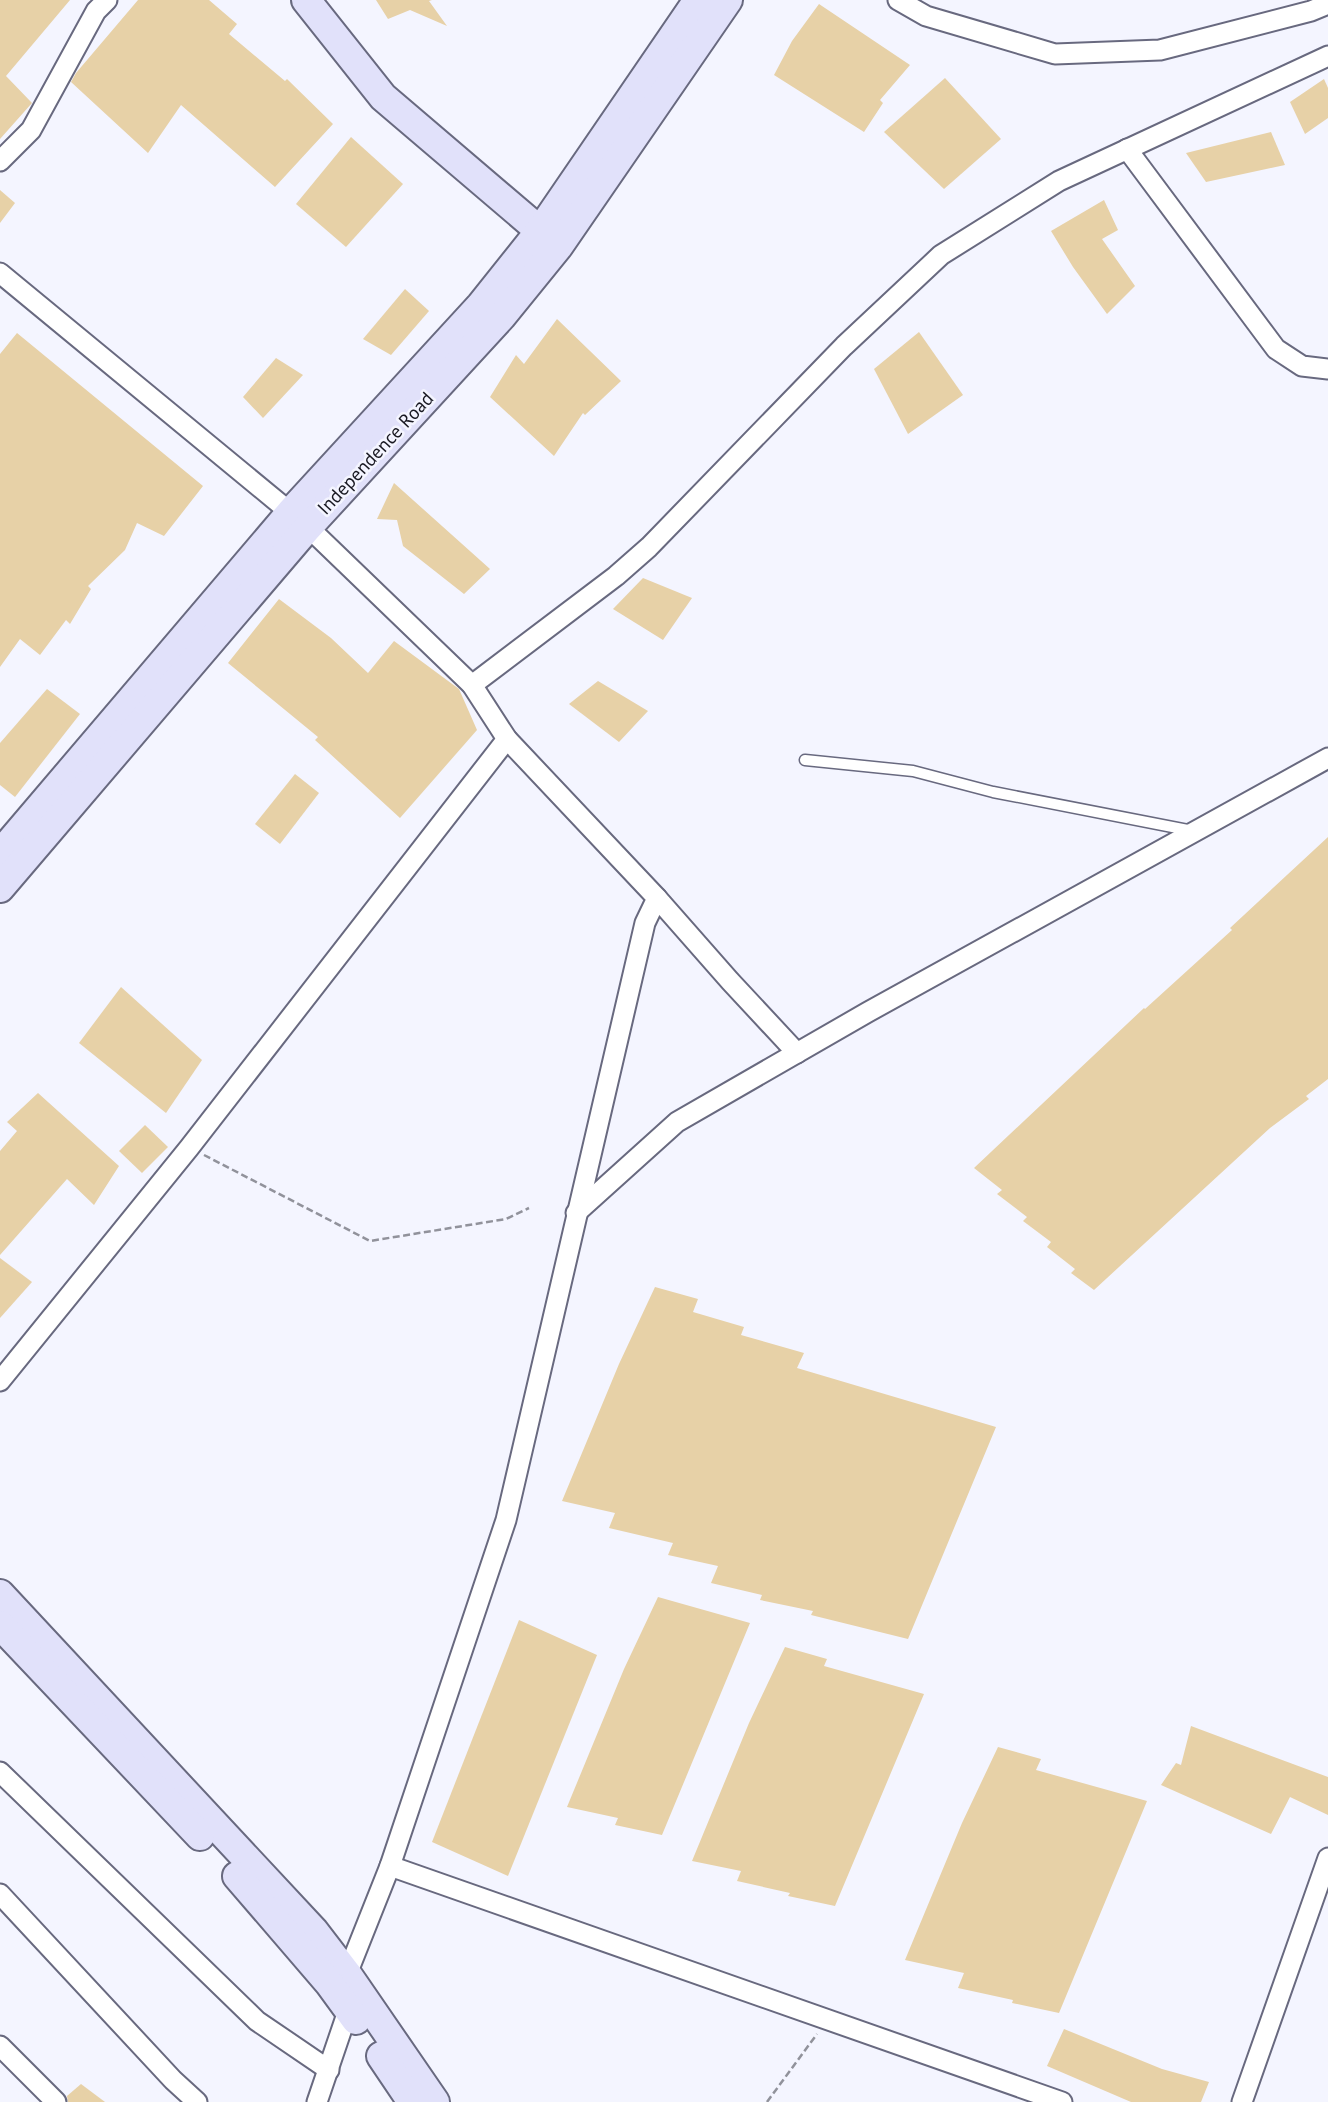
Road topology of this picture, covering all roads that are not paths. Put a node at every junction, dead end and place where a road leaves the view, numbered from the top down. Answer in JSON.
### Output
{"nodes":[{"id":1,"x":107,"y":0,"type":"edge"},
{"id":2,"x":306,"y":0,"type":"edge"},
{"id":3,"x":698,"y":0,"type":"edge"},
{"id":4,"x":727,"y":0,"type":"edge"},
{"id":5,"x":898,"y":0,"type":"edge"},
{"id":6,"x":1328,"y":4,"type":"edge"},
{"id":7,"x":1328,"y":56,"type":"edge"},
{"id":8,"x":1127,"y":149,"type":"junction"},
{"id":9,"x":0,"y":161,"type":"edge"},
{"id":10,"x":549,"y":239,"type":"junction"},
{"id":11,"x":0,"y":273,"type":"edge"},
{"id":12,"x":1328,"y":369,"type":"edge"},
{"id":13,"x":299,"y":519,"type":"junction"},
{"id":14,"x":472,"y":685,"type":"junction"},
{"id":15,"x":508,"y":739,"type":"junction"},
{"id":16,"x":1328,"y":758,"type":"edge"},
{"id":17,"x":805,"y":760,"type":"dead end"},
{"id":18,"x":1194,"y":831,"type":"junction"},
{"id":19,"x":0,"y":854,"type":"edge"},
{"id":20,"x":0,"y":888,"type":"edge"},
{"id":21,"x":657,"y":898,"type":"junction"},
{"id":22,"x":797,"y":1053,"type":"junction"},
{"id":23,"x":576,"y":1213,"type":"junction"},
{"id":24,"x":0,"y":1381,"type":"edge"},
{"id":25,"x":0,"y":1594,"type":"edge"},
{"id":26,"x":0,"y":1625,"type":"edge"},
{"id":27,"x":101,"y":1717,"type":"junction"},
{"id":28,"x":0,"y":1772,"type":"edge"},
{"id":29,"x":1328,"y":1858,"type":"edge"},
{"id":30,"x":390,"y":1866,"type":"junction"},
{"id":31,"x":0,"y":1894,"type":"edge"},
{"id":32,"x":347,"y":1974,"type":"junction"},
{"id":33,"x":349,"y":2008,"type":"junction"},
{"id":34,"x":0,"y":2046,"type":"edge"},
{"id":35,"x":328,"y":2070,"type":"junction"},
{"id":36,"x":56,"y":2102,"type":"edge"},
{"id":37,"x":197,"y":2102,"type":"edge"},
{"id":38,"x":317,"y":2102,"type":"edge"},
{"id":39,"x":412,"y":2102,"type":"edge"},
{"id":40,"x":436,"y":2102,"type":"edge"},
{"id":41,"x":1062,"y":2102,"type":"edge"},
{"id":42,"x":1242,"y":2102,"type":"edge"}],
"edges":[{"from":1,"to":9,"type":"street"},
{"from":2,"to":10,"type":"main road"},
{"from":3,"to":10,"type":"main road","name":"Independence Road"},
{"from":4,"to":10,"type":"main road","name":"Independence Road"},
{"from":5,"to":6,"type":"street"},
{"from":7,"to":8,"type":"street"},
{"from":8,"to":12,"type":"street"},
{"from":8,"to":14,"type":"street"},
{"from":10,"to":13,"type":"main road","name":"Independence Road"},
{"from":11,"to":13,"type":"street"},
{"from":13,"to":14,"type":"street"},
{"from":13,"to":19,"type":"main road","name":"Independence Road"},
{"from":13,"to":20,"type":"main road","name":"Independence Road"},
{"from":14,"to":15,"type":"street"},
{"from":15,"to":21,"type":"street"},
{"from":15,"to":24,"type":"street"},
{"from":16,"to":18,"type":"street"},
{"from":17,"to":18,"type":"lane"},
{"from":18,"to":22,"type":"street"},
{"from":21,"to":22,"type":"street"},
{"from":21,"to":23,"type":"street"},
{"from":22,"to":23,"type":"street"},
{"from":23,"to":30,"type":"street"},
{"from":25,"to":27,"type":"main road"},
{"from":26,"to":27,"type":"main road"},
{"from":27,"to":32,"type":"main road"},
{"from":27,"to":33,"type":"main road"},
{"from":28,"to":35,"type":"street"},
{"from":29,"to":42,"type":"street"},
{"from":30,"to":32,"type":"street"},
{"from":30,"to":41,"type":"street"},
{"from":31,"to":37,"type":"street"},
{"from":32,"to":33,"type":"street"},
{"from":32,"to":40,"type":"main road"},
{"from":33,"to":35,"type":"street"},
{"from":33,"to":39,"type":"main road"},
{"from":34,"to":36,"type":"street"},
{"from":35,"to":38,"type":"street"}]}
